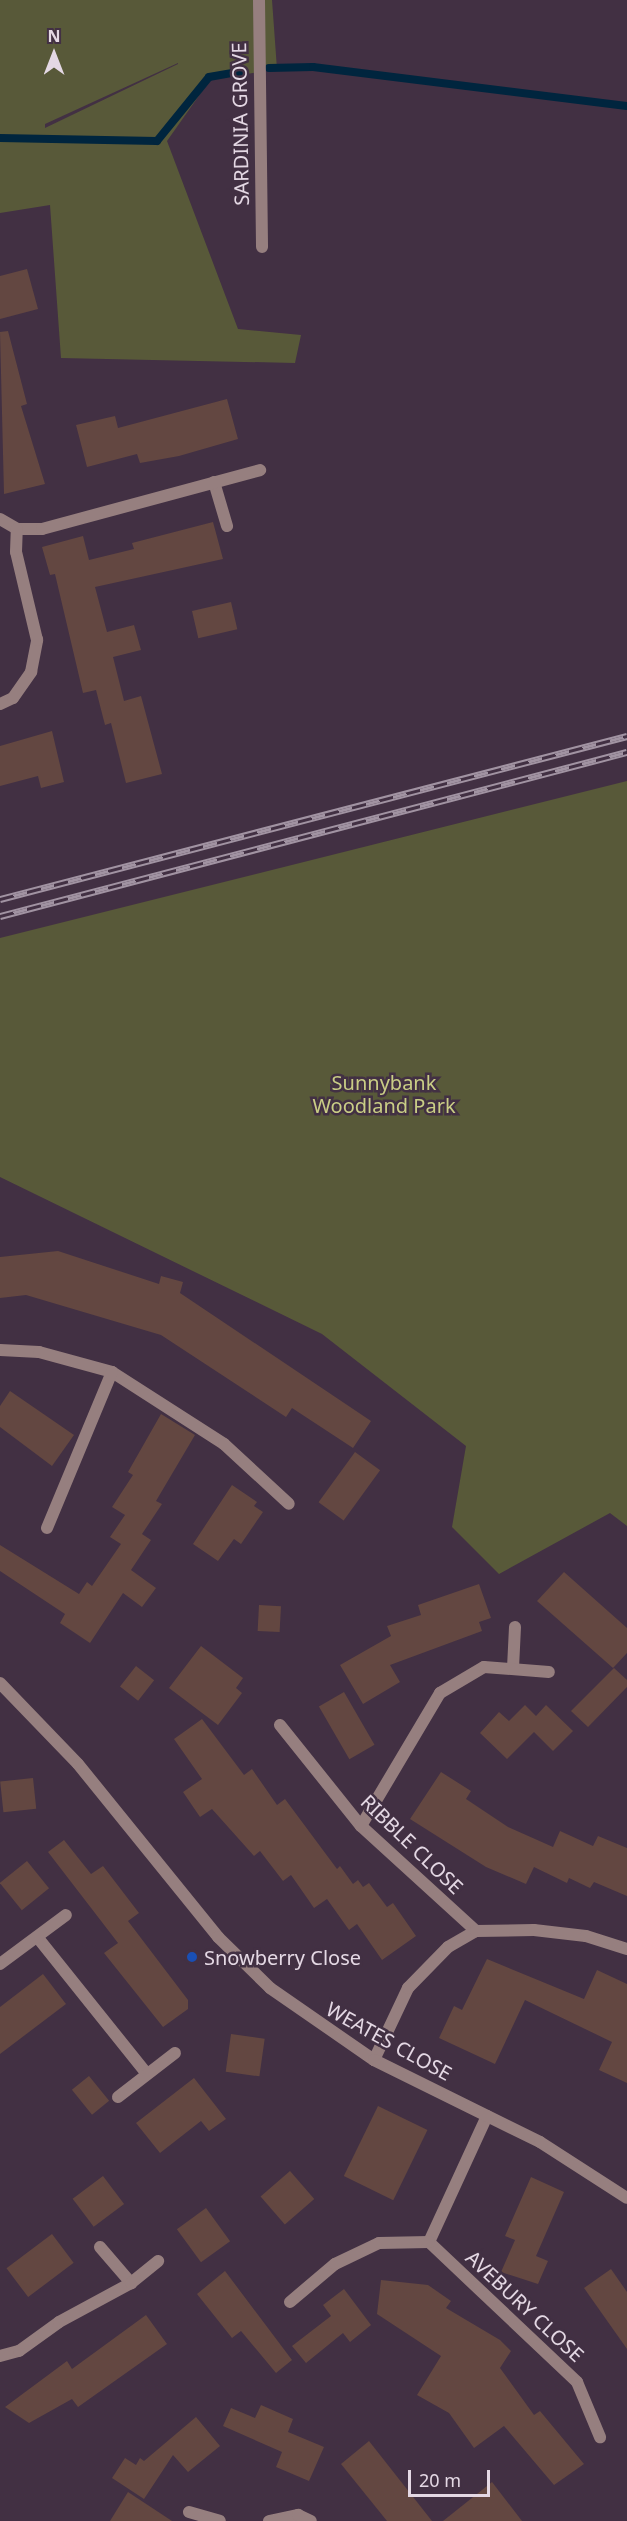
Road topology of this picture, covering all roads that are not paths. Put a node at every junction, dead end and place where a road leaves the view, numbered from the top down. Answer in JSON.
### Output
{"nodes":[{"id":1,"x":259,"y":0,"type":"edge"},
{"id":2,"x":262,"y":247,"type":"dead end"},
{"id":3,"x":260,"y":470,"type":"dead end"},
{"id":4,"x":214,"y":482,"type":"junction"},
{"id":5,"x":0,"y":519,"type":"edge"},
{"id":6,"x":227,"y":526,"type":"dead end"},
{"id":7,"x":17,"y":529,"type":"junction"},
{"id":8,"x":0,"y":704,"type":"edge"},
{"id":9,"x":0,"y":1350,"type":"edge"},
{"id":10,"x":112,"y":1372,"type":"junction"},
{"id":11,"x":289,"y":1504,"type":"dead end"},
{"id":12,"x":47,"y":1528,"type":"dead end"},
{"id":13,"x":515,"y":1627,"type":"dead end"},
{"id":14,"x":513,"y":1668,"type":"junction"},
{"id":15,"x":549,"y":1672,"type":"dead end"},
{"id":16,"x":0,"y":1683,"type":"edge"},
{"id":17,"x":280,"y":1725,"type":"dead end"},
{"id":18,"x":361,"y":1826,"type":"junction"},
{"id":19,"x":66,"y":1915,"type":"dead end"},
{"id":20,"x":476,"y":1931,"type":"junction"},
{"id":21,"x":38,"y":1938,"type":"junction"},
{"id":22,"x":627,"y":1949,"type":"edge"},
{"id":23,"x":0,"y":1964,"type":"edge"},
{"id":24,"x":175,"y":2053,"type":"dead end"},
{"id":25,"x":374,"y":2060,"type":"junction"},
{"id":26,"x":147,"y":2074,"type":"junction"},
{"id":27,"x":118,"y":2097,"type":"dead end"},
{"id":28,"x":487,"y":2116,"type":"junction"},
{"id":29,"x":627,"y":2198,"type":"edge"},
{"id":30,"x":429,"y":2242,"type":"junction"},
{"id":31,"x":100,"y":2247,"type":"dead end"},
{"id":32,"x":158,"y":2261,"type":"dead end"},
{"id":33,"x":131,"y":2283,"type":"junction"},
{"id":34,"x":291,"y":2302,"type":"dead end"},
{"id":35,"x":0,"y":2356,"type":"edge"},
{"id":36,"x":600,"y":2437,"type":"dead end"},
{"id":37,"x":189,"y":2512,"type":"dead end"},
{"id":38,"x":220,"y":2521,"type":"edge"},
{"id":39,"x":268,"y":2521,"type":"edge"},
{"id":40,"x":311,"y":2521,"type":"edge"}],
"edges":[{"from":1,"to":2,"type":"street","name":"SARDINIA GROVE"},
{"from":3,"to":4,"type":"street"},
{"from":4,"to":6,"type":"street"},
{"from":4,"to":7,"type":"street"},
{"from":5,"to":7,"type":"street"},
{"from":7,"to":8,"type":"street"},
{"from":9,"to":10,"type":"street"},
{"from":10,"to":11,"type":"street"},
{"from":10,"to":12,"type":"street"},
{"from":13,"to":14,"type":"street"},
{"from":14,"to":15,"type":"street"},
{"from":14,"to":18,"type":"street"},
{"from":16,"to":25,"type":"street","name":"WEATES CLOSE"},
{"from":17,"to":18,"type":"street","name":"RIBBLE CLOSE"},
{"from":18,"to":20,"type":"street","name":"RIBBLE CLOSE"},
{"from":19,"to":21,"type":"street"},
{"from":20,"to":22,"type":"street"},
{"from":20,"to":25,"type":"street"},
{"from":21,"to":23,"type":"street"},
{"from":21,"to":26,"type":"street"},
{"from":24,"to":26,"type":"street"},
{"from":25,"to":28,"type":"street","name":"WEATES CLOSE"},
{"from":26,"to":27,"type":"street"},
{"from":28,"to":29,"type":"street","name":"WEATES CLOSE"},
{"from":28,"to":30,"type":"street"},
{"from":30,"to":34,"type":"street"},
{"from":30,"to":36,"type":"street","name":"AVEBURY CLOSE"},
{"from":31,"to":33,"type":"street"},
{"from":32,"to":33,"type":"street"},
{"from":33,"to":35,"type":"street"},
{"from":37,"to":38,"type":"street"},
{"from":39,"to":40,"type":"street"}]}
